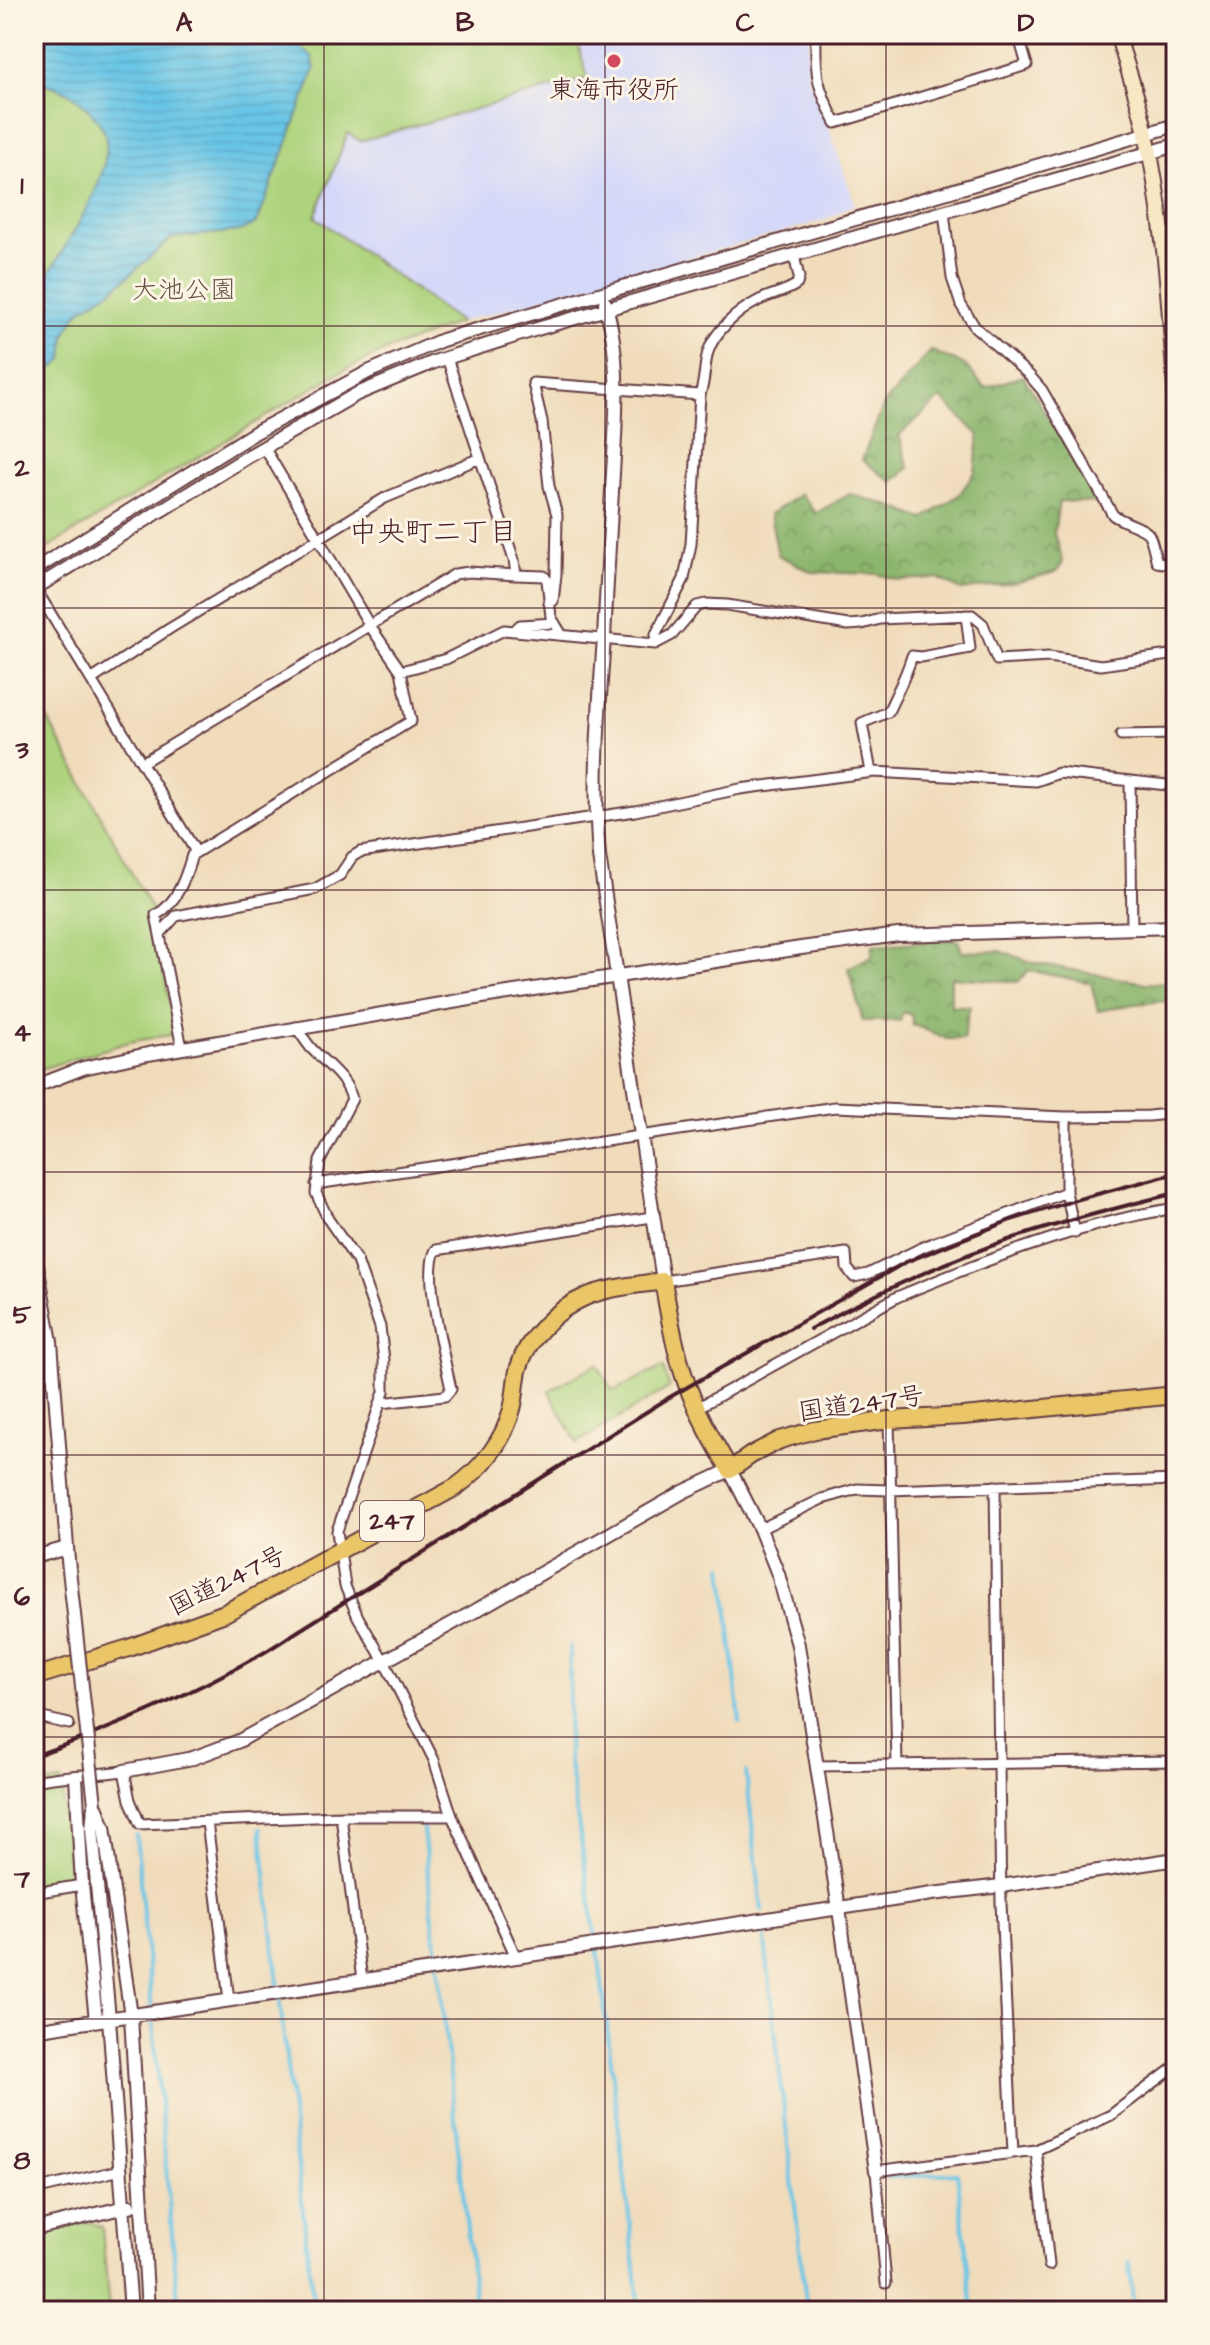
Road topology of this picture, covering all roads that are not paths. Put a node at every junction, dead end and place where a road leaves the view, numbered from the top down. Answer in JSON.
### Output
{"nodes":[{"id":1,"x":816,"y":34,"type":"edge"},
{"id":2,"x":1018,"y":34,"type":"edge"},
{"id":3,"x":1117,"y":34,"type":"edge"},
{"id":4,"x":1171,"y":126,"type":"edge"},
{"id":5,"x":1146,"y":133,"type":"junction"},
{"id":6,"x":1171,"y":147,"type":"edge"},
{"id":7,"x":1149,"y":153,"type":"junction"},
{"id":8,"x":944,"y":212,"type":"junction"},
{"id":9,"x":794,"y":256,"type":"junction"},
{"id":10,"x":602,"y":292,"type":"junction"},
{"id":11,"x":607,"y":309,"type":"junction"},
{"id":12,"x":447,"y":358,"type":"junction"},
{"id":13,"x":615,"y":388,"type":"junction"},
{"id":14,"x":700,"y":395,"type":"junction"},
{"id":15,"x":1176,"y":402,"type":"edge"},
{"id":16,"x":264,"y":447,"type":"junction"},
{"id":17,"x":480,"y":458,"type":"junction"},
{"id":18,"x":319,"y":538,"type":"junction"},
{"id":19,"x":1176,"y":565,"type":"edge"},
{"id":20,"x":34,"y":570,"type":"edge"},
{"id":21,"x":516,"y":575,"type":"junction"},
{"id":22,"x":34,"y":589,"type":"edge"},
{"id":23,"x":549,"y":603,"type":"junction"},
{"id":24,"x":966,"y":615,"type":"junction"},
{"id":25,"x":555,"y":623,"type":"junction"},
{"id":26,"x":370,"y":626,"type":"junction"},
{"id":27,"x":514,"y":631,"type":"junction"},
{"id":28,"x":562,"y":635,"type":"junction"},
{"id":29,"x":604,"y":638,"type":"junction"},
{"id":30,"x":655,"y":644,"type":"junction"},
{"id":31,"x":1176,"y":654,"type":"edge"},
{"id":32,"x":401,"y":671,"type":"junction"},
{"id":33,"x":91,"y":680,"type":"junction"},
{"id":34,"x":1176,"y":734,"type":"edge"},
{"id":35,"x":1121,"y":735,"type":"dead end"},
{"id":36,"x":143,"y":762,"type":"junction"},
{"id":37,"x":871,"y":772,"type":"junction"},
{"id":38,"x":1130,"y":781,"type":"junction"},
{"id":39,"x":1176,"y":786,"type":"edge"},
{"id":40,"x":596,"y":815,"type":"junction"},
{"id":41,"x":196,"y":852,"type":"junction"},
{"id":42,"x":1176,"y":927,"type":"edge"},
{"id":43,"x":1132,"y":929,"type":"junction"},
{"id":44,"x":160,"y":934,"type":"junction"},
{"id":45,"x":617,"y":976,"type":"junction"},
{"id":46,"x":296,"y":1027,"type":"junction"},
{"id":47,"x":182,"y":1048,"type":"junction"},
{"id":48,"x":34,"y":1087,"type":"edge"},
{"id":49,"x":1176,"y":1113,"type":"edge"},
{"id":50,"x":1066,"y":1117,"type":"junction"},
{"id":51,"x":639,"y":1135,"type":"junction"},
{"id":52,"x":316,"y":1184,"type":"junction"},
{"id":53,"x":1066,"y":1192,"type":"junction"},
{"id":54,"x":1176,"y":1208,"type":"edge"},
{"id":55,"x":652,"y":1217,"type":"junction"},
{"id":56,"x":1075,"y":1233,"type":"junction"},
{"id":57,"x":34,"y":1249,"type":"edge"},
{"id":58,"x":663,"y":1281,"type":"junction"},
{"id":59,"x":1176,"y":1395,"type":"edge"},
{"id":60,"x":381,"y":1403,"type":"junction"},
{"id":61,"x":697,"y":1408,"type":"junction"},
{"id":62,"x":889,"y":1420,"type":"junction"},
{"id":63,"x":730,"y":1470,"type":"junction"},
{"id":64,"x":1176,"y":1480,"type":"edge"},
{"id":65,"x":995,"y":1486,"type":"junction"},
{"id":66,"x":889,"y":1490,"type":"junction"},
{"id":67,"x":760,"y":1529,"type":"junction"},
{"id":68,"x":340,"y":1550,"type":"junction"},
{"id":69,"x":68,"y":1554,"type":"junction"},
{"id":70,"x":34,"y":1557,"type":"edge"},
{"id":71,"x":384,"y":1661,"type":"junction"},
{"id":72,"x":34,"y":1677,"type":"edge"},
{"id":73,"x":34,"y":1716,"type":"edge"},
{"id":74,"x":69,"y":1724,"type":"dead end"},
{"id":75,"x":1176,"y":1761,"type":"edge"},
{"id":76,"x":999,"y":1764,"type":"junction"},
{"id":77,"x":897,"y":1765,"type":"junction"},
{"id":78,"x":817,"y":1766,"type":"junction"},
{"id":79,"x":124,"y":1771,"type":"junction"},
{"id":80,"x":76,"y":1777,"type":"junction"},
{"id":81,"x":34,"y":1781,"type":"edge"},
{"id":82,"x":341,"y":1816,"type":"junction"},
{"id":83,"x":452,"y":1816,"type":"junction"},
{"id":84,"x":207,"y":1822,"type":"junction"},
{"id":85,"x":98,"y":1828,"type":"junction"},
{"id":86,"x":1176,"y":1859,"type":"edge"},
{"id":87,"x":82,"y":1885,"type":"junction"},
{"id":88,"x":1001,"y":1886,"type":"junction"},
{"id":89,"x":34,"y":1893,"type":"edge"},
{"id":90,"x":839,"y":1909,"type":"junction"},
{"id":91,"x":516,"y":1957,"type":"junction"},
{"id":92,"x":362,"y":1980,"type":"junction"},
{"id":93,"x":229,"y":2000,"type":"junction"},
{"id":94,"x":131,"y":2016,"type":"junction"},
{"id":95,"x":103,"y":2020,"type":"junction"},
{"id":96,"x":34,"y":2030,"type":"edge"},
{"id":97,"x":1176,"y":2066,"type":"edge"},
{"id":98,"x":1036,"y":2150,"type":"junction"},
{"id":99,"x":1013,"y":2153,"type":"junction"},
{"id":100,"x":121,"y":2170,"type":"junction"},
{"id":101,"x":876,"y":2171,"type":"junction"},
{"id":102,"x":34,"y":2190,"type":"edge"},
{"id":103,"x":141,"y":2204,"type":"junction"},
{"id":104,"x":124,"y":2208,"type":"junction"},
{"id":105,"x":34,"y":2229,"type":"edge"},
{"id":106,"x":1049,"y":2265,"type":"dead end"},
{"id":107,"x":886,"y":2283,"type":"dead end"},
{"id":108,"x":131,"y":2311,"type":"edge"},
{"id":109,"x":148,"y":2311,"type":"edge"}],
"edges":[{"from":1,"to":2,"type":"street"},
{"from":3,"to":5,"type":"main road"},
{"from":4,"to":5,"type":"street"},
{"from":5,"to":7,"type":"main road"},
{"from":5,"to":10,"type":"street"},
{"from":6,"to":7,"type":"street"},
{"from":7,"to":8,"type":"street"},
{"from":7,"to":15,"type":"main road"},
{"from":8,"to":9,"type":"street"},
{"from":8,"to":19,"type":"street"},
{"from":9,"to":11,"type":"street"},
{"from":9,"to":14,"type":"street"},
{"from":10,"to":11,"type":"street"},
{"from":10,"to":20,"type":"street"},
{"from":11,"to":12,"type":"street"},
{"from":11,"to":13,"type":"street"},
{"from":12,"to":16,"type":"street"},
{"from":12,"to":17,"type":"street"},
{"from":13,"to":14,"type":"street"},
{"from":13,"to":23,"type":"street"},
{"from":13,"to":29,"type":"street"},
{"from":14,"to":30,"type":"street"},
{"from":16,"to":18,"type":"street"},
{"from":16,"to":22,"type":"street"},
{"from":17,"to":18,"type":"street"},
{"from":17,"to":21,"type":"street"},
{"from":18,"to":26,"type":"street"},
{"from":18,"to":33,"type":"street"},
{"from":21,"to":23,"type":"street"},
{"from":21,"to":26,"type":"street"},
{"from":22,"to":33,"type":"street"},
{"from":23,"to":25,"type":"street"},
{"from":24,"to":30,"type":"street"},
{"from":24,"to":31,"type":"street"},
{"from":24,"to":37,"type":"street"},
{"from":25,"to":27,"type":"street"},
{"from":25,"to":28,"type":"street"},
{"from":26,"to":32,"type":"street"},
{"from":26,"to":36,"type":"street"},
{"from":27,"to":28,"type":"street"},
{"from":27,"to":32,"type":"street"},
{"from":28,"to":29,"type":"street"},
{"from":29,"to":30,"type":"street"},
{"from":29,"to":40,"type":"street"},
{"from":32,"to":41,"type":"street"},
{"from":33,"to":36,"type":"street"},
{"from":34,"to":35,"type":"street"},
{"from":36,"to":41,"type":"street"},
{"from":37,"to":38,"type":"street"},
{"from":37,"to":40,"type":"street"},
{"from":38,"to":39,"type":"street"},
{"from":38,"to":43,"type":"street"},
{"from":40,"to":44,"type":"street"},
{"from":40,"to":45,"type":"street"},
{"from":41,"to":44,"type":"street"},
{"from":42,"to":43,"type":"street"},
{"from":43,"to":45,"type":"street"},
{"from":44,"to":47,"type":"street"},
{"from":45,"to":46,"type":"street"},
{"from":45,"to":51,"type":"street"},
{"from":46,"to":47,"type":"street"},
{"from":46,"to":52,"type":"street"},
{"from":47,"to":48,"type":"street"},
{"from":49,"to":50,"type":"street"},
{"from":50,"to":51,"type":"street"},
{"from":50,"to":53,"type":"street"},
{"from":51,"to":52,"type":"street"},
{"from":51,"to":55,"type":"street"},
{"from":52,"to":60,"type":"street"},
{"from":53,"to":56,"type":"street"},
{"from":53,"to":58,"type":"street"},
{"from":54,"to":56,"type":"street"},
{"from":55,"to":58,"type":"street"},
{"from":55,"to":60,"type":"street"},
{"from":56,"to":61,"type":"street"},
{"from":57,"to":69,"type":"street"},
{"from":58,"to":61,"type":"highway"},
{"from":58,"to":68,"type":"highway","name":"国道247号","number":"247"},
{"from":59,"to":62,"type":"highway","name":"国道247号"},
{"from":60,"to":68,"type":"street"},
{"from":61,"to":63,"type":"highway"},
{"from":62,"to":63,"type":"highway","name":"国道247号"},
{"from":62,"to":66,"type":"street"},
{"from":63,"to":67,"type":"street"},
{"from":63,"to":71,"type":"street"},
{"from":64,"to":65,"type":"street"},
{"from":65,"to":66,"type":"street"},
{"from":65,"to":76,"type":"street"},
{"from":66,"to":67,"type":"street"},
{"from":66,"to":77,"type":"street"},
{"from":67,"to":78,"type":"street"},
{"from":68,"to":71,"type":"street"},
{"from":68,"to":72,"type":"highway","name":"国道247号","number":"247"},
{"from":69,"to":70,"type":"street"},
{"from":69,"to":85,"type":"street","bridge":true},
{"from":71,"to":79,"type":"street"},
{"from":71,"to":83,"type":"street"},
{"from":73,"to":74,"type":"street"},
{"from":75,"to":76,"type":"street"},
{"from":76,"to":77,"type":"street"},
{"from":76,"to":88,"type":"street"},
{"from":77,"to":78,"type":"street"},
{"from":78,"to":90,"type":"street"},
{"from":79,"to":80,"type":"street"},
{"from":79,"to":84,"type":"street"},
{"from":80,"to":81,"type":"street"},
{"from":80,"to":87,"type":"street"},
{"from":82,"to":83,"type":"street"},
{"from":82,"to":84,"type":"street"},
{"from":82,"to":92,"type":"street"},
{"from":83,"to":91,"type":"street"},
{"from":84,"to":93,"type":"street"},
{"from":85,"to":94,"type":"street"},
{"from":85,"to":95,"type":"street"},
{"from":86,"to":88,"type":"street"},
{"from":87,"to":89,"type":"street"},
{"from":87,"to":95,"type":"street"},
{"from":88,"to":90,"type":"street"},
{"from":88,"to":99,"type":"street"},
{"from":90,"to":91,"type":"street"},
{"from":90,"to":101,"type":"street"},
{"from":91,"to":92,"type":"street"},
{"from":92,"to":93,"type":"street"},
{"from":93,"to":94,"type":"street"},
{"from":94,"to":95,"type":"street"},
{"from":94,"to":103,"type":"street"},
{"from":95,"to":96,"type":"street"},
{"from":95,"to":100,"type":"street"},
{"from":97,"to":98,"type":"street"},
{"from":98,"to":99,"type":"street"},
{"from":98,"to":106,"type":"street"},
{"from":99,"to":101,"type":"street"},
{"from":100,"to":102,"type":"street"},
{"from":100,"to":104,"type":"street"},
{"from":101,"to":107,"type":"street"},
{"from":103,"to":104,"type":"street"},
{"from":103,"to":109,"type":"street"},
{"from":104,"to":105,"type":"street"},
{"from":104,"to":108,"type":"street"}]}
